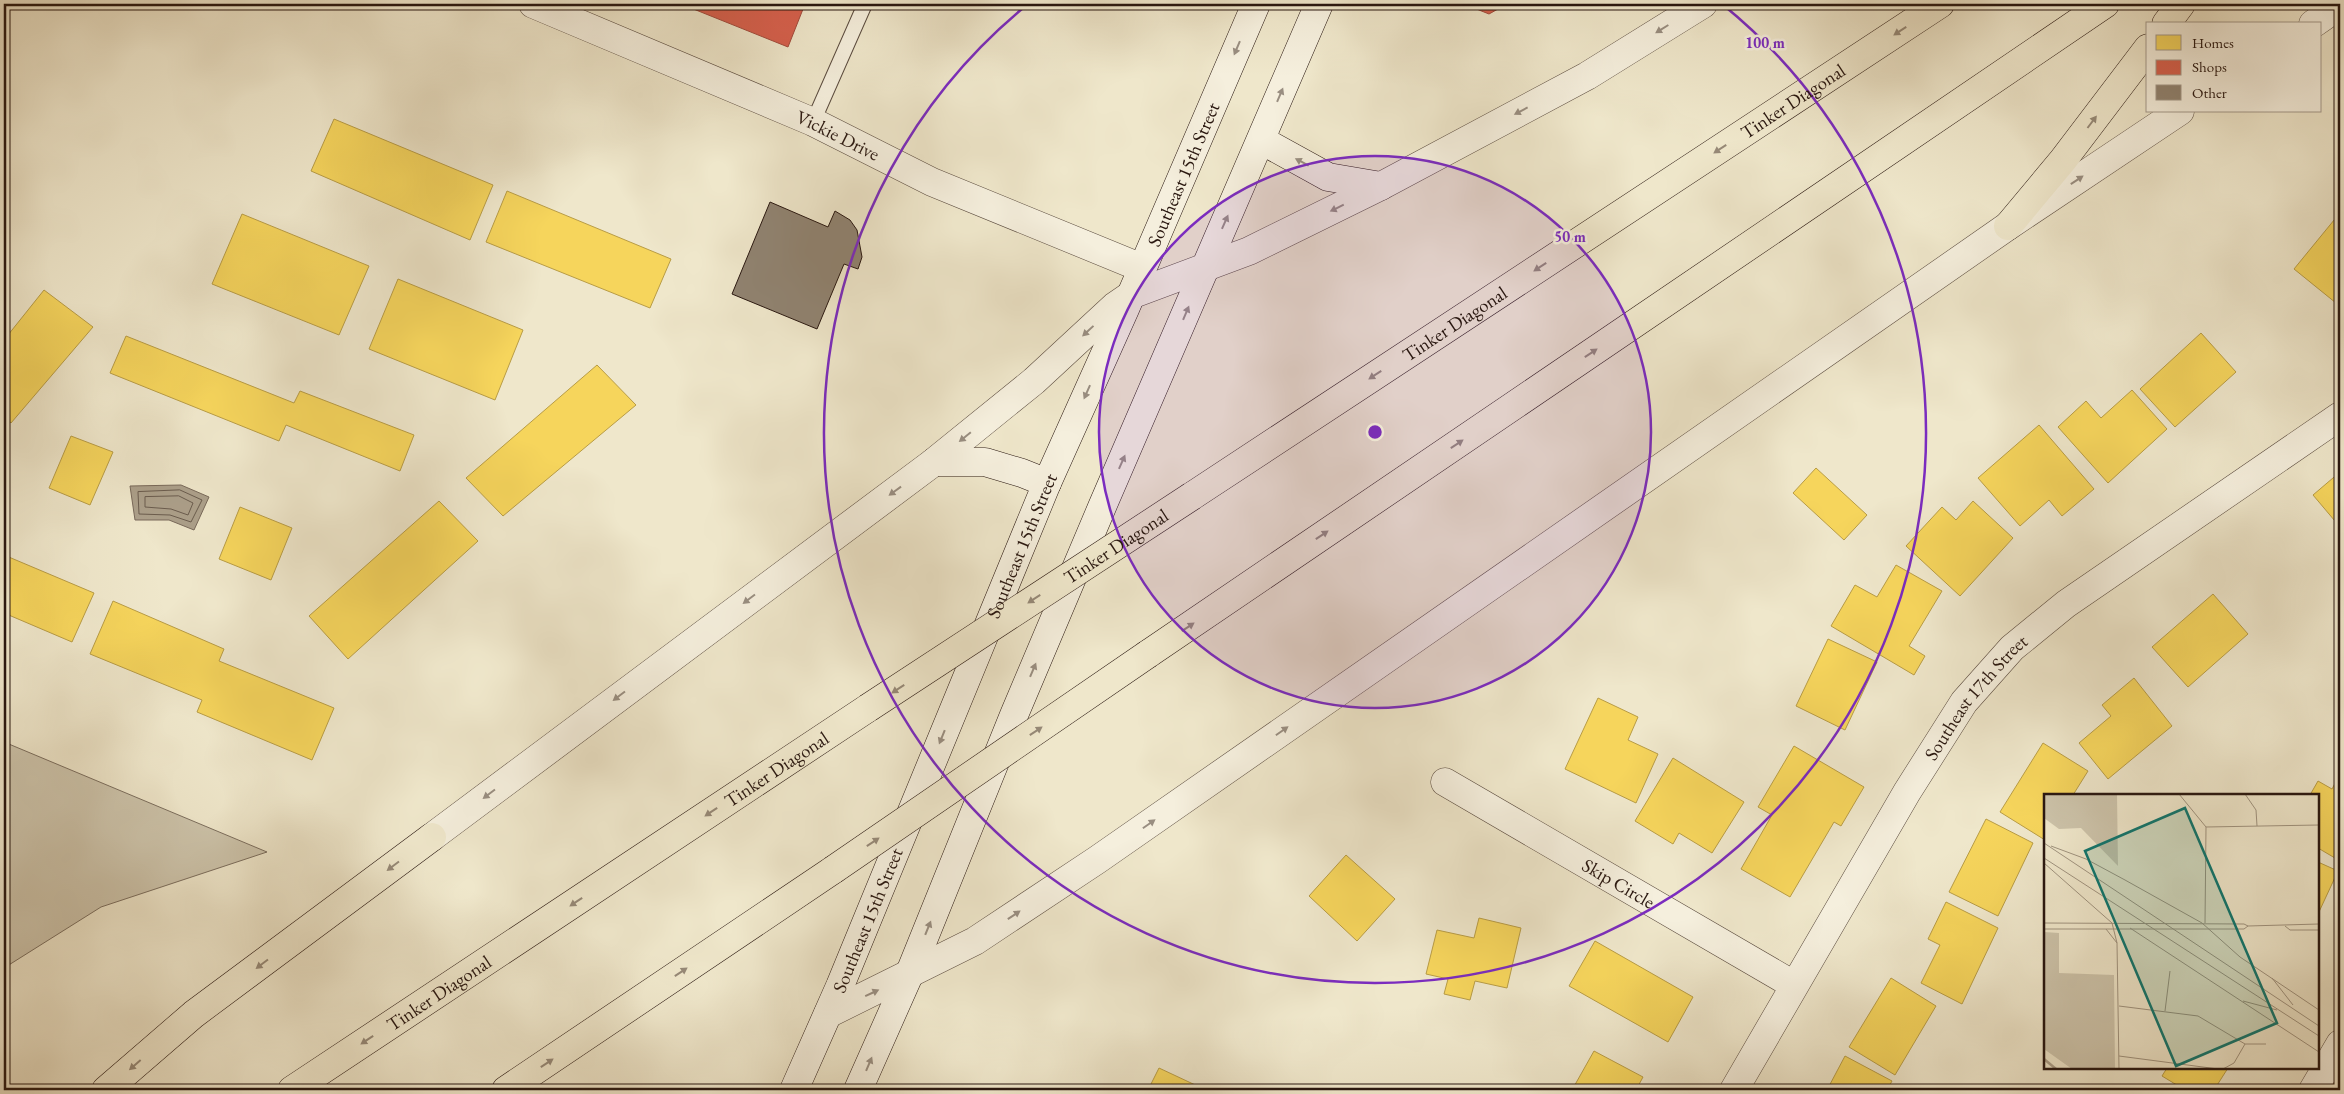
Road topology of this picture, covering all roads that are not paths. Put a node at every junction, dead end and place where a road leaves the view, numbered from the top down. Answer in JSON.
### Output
{"nodes":[{"id":1,"x":533,"y":4,"type":"edge"},
{"id":2,"x":865,"y":4,"type":"edge"},
{"id":3,"x":1256,"y":4,"type":"edge"},
{"id":4,"x":1319,"y":4,"type":"edge"},
{"id":5,"x":1703,"y":4,"type":"edge"},
{"id":6,"x":1940,"y":4,"type":"edge"},
{"id":7,"x":2105,"y":4,"type":"edge"},
{"id":8,"x":2181,"y":4,"type":"edge"},
{"id":9,"x":2340,"y":5,"type":"edge"},
{"id":10,"x":2168,"y":22,"type":"edge"},
{"id":11,"x":2316,"y":22,"type":"edge"},
{"id":12,"x":2146,"y":51,"type":"edge"},
{"id":13,"x":2179,"y":112,"type":"edge"},
{"id":14,"x":814,"y":122,"type":"junction"},
{"id":15,"x":1261,"y":140,"type":"junction"},
{"id":16,"x":1381,"y":186,"type":"junction"},
{"id":17,"x":2008,"y":226,"type":"junction"},
{"id":18,"x":1206,"y":266,"type":"junction"},
{"id":19,"x":1142,"y":268,"type":"junction"},
{"id":20,"x":1131,"y":295,"type":"junction"},
{"id":21,"x":2340,"y":416,"type":"edge"},
{"id":22,"x":934,"y":462,"type":"junction"},
{"id":23,"x":1047,"y":483,"type":"junction"},
{"id":24,"x":1445,"y":782,"type":"dead end"},
{"id":25,"x":432,"y":837,"type":"joint"},
{"id":26,"x":909,"y":975,"type":"junction"},
{"id":27,"x":1794,"y":984,"type":"junction"},
{"id":28,"x":828,"y":1014,"type":"junction"},
{"id":29,"x":2340,"y":1044,"type":"edge"},
{"id":30,"x":106,"y":1090,"type":"edge"},
{"id":31,"x":292,"y":1090,"type":"edge"},
{"id":32,"x":506,"y":1090,"type":"edge"},
{"id":33,"x":794,"y":1090,"type":"edge"},
{"id":34,"x":858,"y":1090,"type":"edge"},
{"id":35,"x":1734,"y":1090,"type":"edge"},
{"id":36,"x":2314,"y":1090,"type":"edge"}],
"edges":[{"from":1,"to":14,"type":"street","name":"Vickie Drive"},
{"from":2,"to":14,"type":"lane"},
{"from":3,"to":19,"type":"street","name":"Southeast 15th Street","one_way":true},
{"from":15,"to":4,"type":"street","one_way":true},
{"from":5,"to":16,"type":"street","one_way":true},
{"from":6,"to":31,"type":"highway","name":"Tinker Diagonal","one_way":true,"bridge":true},
{"from":32,"to":7,"type":"highway","one_way":true,"bridge":true},
{"from":8,"to":10,"type":"highway"},
{"from":9,"to":11,"type":"street"},
{"from":17,"to":12,"type":"highway","one_way":true},
{"from":17,"to":13,"type":"street","one_way":true},
{"from":14,"to":19,"type":"street","name":"Vickie Drive"},
{"from":16,"to":15,"type":"street","one_way":true},
{"from":18,"to":15,"type":"street","one_way":true},
{"from":16,"to":18,"type":"street","one_way":true},
{"from":26,"to":17,"type":"street","one_way":true},
{"from":18,"to":20,"type":"street"},
{"from":26,"to":18,"type":"street","one_way":true},
{"from":19,"to":20,"type":"street","name":"Southeast 15th Street"},
{"from":20,"to":22,"type":"street","one_way":true},
{"from":20,"to":23,"type":"street","name":"Southeast 15th Street","one_way":true},
{"from":21,"to":27,"type":"street","name":"Southeast 17th Street"},
{"from":22,"to":23,"type":"street"},
{"from":22,"to":25,"type":"street","one_way":true},
{"from":23,"to":28,"type":"street","name":"Southeast 15th Street","one_way":true},
{"from":24,"to":27,"type":"street","name":"Skip Circle"},
{"from":25,"to":30,"type":"highway","one_way":true},
{"from":28,"to":26,"type":"street","one_way":true},
{"from":34,"to":26,"type":"street","one_way":true},
{"from":27,"to":35,"type":"street","name":"Southeast 17th Street"},
{"from":28,"to":33,"type":"street","name":"Southeast 15th Street"},
{"from":29,"to":36,"type":"street"}]}
